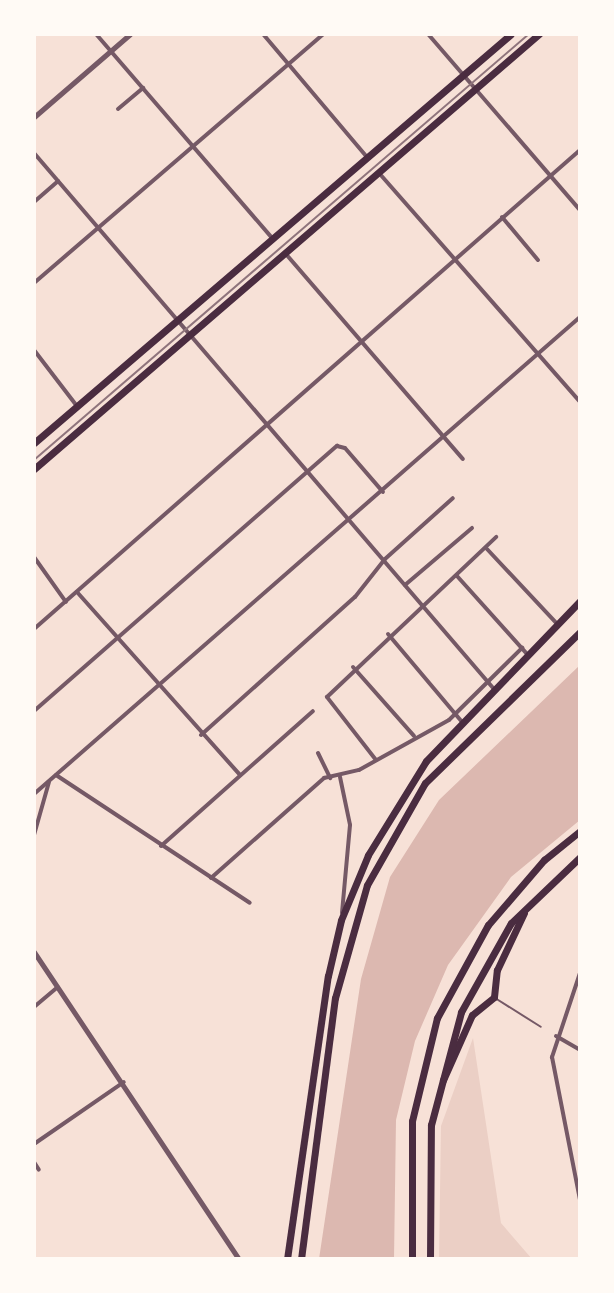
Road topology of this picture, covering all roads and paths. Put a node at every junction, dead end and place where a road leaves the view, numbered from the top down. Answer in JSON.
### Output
{"nodes":[{"id":1,"x":96,"y":34,"type":"edge"},
{"id":2,"x":130,"y":34,"type":"edge"},
{"id":3,"x":263,"y":34,"type":"edge"},
{"id":4,"x":323,"y":34,"type":"edge"},
{"id":5,"x":428,"y":34,"type":"edge"},
{"id":6,"x":511,"y":34,"type":"edge"},
{"id":7,"x":539,"y":34,"type":"edge"},
{"id":8,"x":111,"y":51,"type":"junction"},
{"id":9,"x":289,"y":64,"type":"junction"},
{"id":10,"x":463,"y":75,"type":"junction"},
{"id":11,"x":143,"y":88,"type":"junction"},
{"id":12,"x":475,"y":90,"type":"junction"},
{"id":13,"x":118,"y":109,"type":"dead end"},
{"id":14,"x":34,"y":117,"type":"edge"},
{"id":15,"x":193,"y":145,"type":"junction"},
{"id":16,"x":580,"y":150,"type":"edge"},
{"id":17,"x":34,"y":153,"type":"edge"},
{"id":18,"x":368,"y":158,"type":"junction"},
{"id":19,"x":379,"y":173,"type":"junction"},
{"id":20,"x":551,"y":176,"type":"junction"},
{"id":21,"x":58,"y":181,"type":"junction"},
{"id":22,"x":34,"y":202,"type":"edge"},
{"id":23,"x":580,"y":210,"type":"edge"},
{"id":24,"x":502,"y":217,"type":"junction"},
{"id":25,"x":98,"y":227,"type":"junction"},
{"id":26,"x":273,"y":239,"type":"junction"},
{"id":27,"x":285,"y":253,"type":"junction"},
{"id":28,"x":455,"y":258,"type":"junction"},
{"id":29,"x":538,"y":260,"type":"dead end"},
{"id":30,"x":34,"y":283,"type":"edge"},
{"id":31,"x":580,"y":317,"type":"edge"},
{"id":32,"x":178,"y":320,"type":"junction"},
{"id":33,"x":191,"y":334,"type":"junction"},
{"id":34,"x":362,"y":341,"type":"junction"},
{"id":35,"x":34,"y":350,"type":"edge"},
{"id":36,"x":538,"y":354,"type":"junction"},
{"id":37,"x":580,"y":402,"type":"edge"},
{"id":38,"x":77,"y":407,"type":"junction"},
{"id":39,"x":268,"y":424,"type":"junction"},
{"id":40,"x":444,"y":437,"type":"junction"},
{"id":41,"x":34,"y":443,"type":"edge"},
{"id":42,"x":463,"y":459,"type":"dead end"},
{"id":43,"x":34,"y":469,"type":"edge"},
{"id":44,"x":309,"y":471,"type":"junction"},
{"id":45,"x":383,"y":492,"type":"junction"},
{"id":46,"x":453,"y":498,"type":"dead end"},
{"id":47,"x":350,"y":520,"type":"junction"},
{"id":48,"x":472,"y":528,"type":"dead end"},
{"id":49,"x":496,"y":537,"type":"dead end"},
{"id":50,"x":487,"y":549,"type":"junction"},
{"id":51,"x":34,"y":557,"type":"edge"},
{"id":52,"x":385,"y":559,"type":"junction"},
{"id":53,"x":457,"y":576,"type":"junction"},
{"id":54,"x":405,"y":585,"type":"junction"},
{"id":55,"x":77,"y":592,"type":"junction"},
{"id":56,"x":66,"y":602,"type":"junction"},
{"id":57,"x":580,"y":602,"type":"edge"},
{"id":58,"x":422,"y":605,"type":"junction"},
{"id":59,"x":558,"y":625,"type":"junction"},
{"id":60,"x":34,"y":629,"type":"edge"},
{"id":61,"x":580,"y":632,"type":"edge"},
{"id":62,"x":388,"y":634,"type":"junction"},
{"id":63,"x":118,"y":638,"type":"junction"},
{"id":64,"x":525,"y":651,"type":"junction"},
{"id":65,"x":353,"y":667,"type":"junction"},
{"id":66,"x":159,"y":685,"type":"junction"},
{"id":67,"x":490,"y":685,"type":"junction"},
{"id":68,"x":34,"y":711,"type":"edge"},
{"id":69,"x":313,"y":711,"type":"dead end"},
{"id":70,"x":455,"y":715,"type":"junction"},
{"id":71,"x":462,"y":722,"type":"junction"},
{"id":72,"x":201,"y":735,"type":"junction"},
{"id":73,"x":414,"y":736,"type":"junction"},
{"id":74,"x":318,"y":753,"type":"dead end"},
{"id":75,"x":376,"y":760,"type":"junction"},
{"id":76,"x":56,"y":775,"type":"junction"},
{"id":77,"x":240,"y":775,"type":"junction"},
{"id":78,"x":340,"y":777,"type":"junction"},
{"id":79,"x":330,"y":778,"type":"junction"},
{"id":80,"x":50,"y":780,"type":"junction"},
{"id":81,"x":34,"y":794,"type":"edge"},
{"id":82,"x":580,"y":831,"type":"edge"},
{"id":83,"x":34,"y":835,"type":"edge"},
{"id":84,"x":161,"y":846,"type":"junction"},
{"id":85,"x":580,"y":857,"type":"edge"},
{"id":86,"x":211,"y":878,"type":"junction"},
{"id":87,"x":250,"y":903,"type":"dead end"},
{"id":88,"x":527,"y":904,"type":"junction"},
{"id":89,"x":341,"y":920,"type":"junction"},
{"id":90,"x":34,"y":952,"type":"edge"},
{"id":91,"x":580,"y":973,"type":"edge"},
{"id":92,"x":58,"y":987,"type":"junction"},
{"id":93,"x":494,"y":997,"type":"junction"},
{"id":94,"x":34,"y":1007,"type":"edge"},
{"id":95,"x":541,"y":1027,"type":"dead end"},
{"id":96,"x":556,"y":1036,"type":"junction"},
{"id":97,"x":580,"y":1050,"type":"edge"},
{"id":98,"x":124,"y":1082,"type":"junction"},
{"id":99,"x":438,"y":1089,"type":"junction"},
{"id":100,"x":34,"y":1144,"type":"edge"},
{"id":101,"x":34,"y":1162,"type":"edge"},
{"id":102,"x":39,"y":1170,"type":"dead end"},
{"id":103,"x":580,"y":1200,"type":"edge"},
{"id":104,"x":239,"y":1259,"type":"edge"},
{"id":105,"x":287,"y":1259,"type":"edge"},
{"id":106,"x":301,"y":1259,"type":"edge"},
{"id":107,"x":412,"y":1259,"type":"edge"},
{"id":108,"x":430,"y":1259,"type":"edge"}],
"edges":[{"from":1,"to":8,"type":"street"},
{"from":2,"to":8,"type":"street"},
{"from":3,"to":9,"type":"street"},
{"from":4,"to":9,"type":"street"},
{"from":5,"to":10,"type":"street"},
{"from":6,"to":10,"type":"main road"},
{"from":7,"to":12,"type":"main road"},
{"from":8,"to":11,"type":"street"},
{"from":8,"to":14,"type":"street"},
{"from":9,"to":15,"type":"street"},
{"from":9,"to":18,"type":"street"},
{"from":10,"to":12,"type":"street"},
{"from":10,"to":18,"type":"main road"},
{"from":11,"to":13,"type":"street"},
{"from":11,"to":15,"type":"street"},
{"from":12,"to":19,"type":"main road"},
{"from":12,"to":20,"type":"street"},
{"from":15,"to":25,"type":"street"},
{"from":15,"to":26,"type":"street"},
{"from":16,"to":20,"type":"street"},
{"from":17,"to":21,"type":"street"},
{"from":18,"to":26,"type":"main road"},
{"from":19,"to":27,"type":"main road"},
{"from":19,"to":28,"type":"street"},
{"from":20,"to":23,"type":"street"},
{"from":20,"to":24,"type":"street"},
{"from":21,"to":22,"type":"street"},
{"from":21,"to":25,"type":"street"},
{"from":24,"to":28,"type":"street"},
{"from":24,"to":29,"type":"street"},
{"from":25,"to":30,"type":"street"},
{"from":25,"to":32,"type":"street"},
{"from":26,"to":32,"type":"main road"},
{"from":27,"to":33,"type":"main road"},
{"from":27,"to":34,"type":"street"},
{"from":28,"to":34,"type":"street"},
{"from":28,"to":36,"type":"street"},
{"from":31,"to":36,"type":"street"},
{"from":32,"to":33,"type":"street"},
{"from":32,"to":38,"type":"main road"},
{"from":33,"to":39,"type":"street"},
{"from":33,"to":43,"type":"main road"},
{"from":34,"to":39,"type":"street"},
{"from":34,"to":40,"type":"street"},
{"from":35,"to":38,"type":"street"},
{"from":36,"to":37,"type":"street"},
{"from":36,"to":40,"type":"street"},
{"from":38,"to":41,"type":"main road"},
{"from":39,"to":44,"type":"street"},
{"from":39,"to":55,"type":"street"},
{"from":40,"to":42,"type":"street"},
{"from":40,"to":45,"type":"street"},
{"from":44,"to":45,"type":"street"},
{"from":44,"to":47,"type":"street"},
{"from":44,"to":63,"type":"street"},
{"from":45,"to":47,"type":"street"},
{"from":46,"to":52,"type":"street"},
{"from":47,"to":52,"type":"street"},
{"from":47,"to":66,"type":"street"},
{"from":48,"to":54,"type":"street"},
{"from":49,"to":50,"type":"street"},
{"from":50,"to":53,"type":"street"},
{"from":50,"to":59,"type":"street"},
{"from":51,"to":56,"type":"street"},
{"from":52,"to":54,"type":"street"},
{"from":52,"to":72,"type":"street"},
{"from":53,"to":58,"type":"street"},
{"from":53,"to":64,"type":"street"},
{"from":54,"to":58,"type":"street"},
{"from":55,"to":56,"type":"street"},
{"from":55,"to":63,"type":"street"},
{"from":56,"to":60,"type":"street"},
{"from":57,"to":59,"type":"main road"},
{"from":58,"to":62,"type":"street"},
{"from":58,"to":67,"type":"street"},
{"from":59,"to":64,"type":"main road"},
{"from":61,"to":106,"type":"main road"},
{"from":62,"to":65,"type":"street"},
{"from":62,"to":70,"type":"street"},
{"from":63,"to":66,"type":"street"},
{"from":63,"to":68,"type":"street"},
{"from":64,"to":67,"type":"main road"},
{"from":65,"to":73,"type":"street"},
{"from":65,"to":75,"type":"street"},
{"from":66,"to":72,"type":"street"},
{"from":66,"to":76,"type":"street"},
{"from":67,"to":70,"type":"street"},
{"from":67,"to":71,"type":"main road"},
{"from":69,"to":77,"type":"street"},
{"from":70,"to":71,"type":"street"},
{"from":70,"to":73,"type":"street"},
{"from":71,"to":89,"type":"main road"},
{"from":72,"to":77,"type":"street"},
{"from":73,"to":75,"type":"street"},
{"from":74,"to":79,"type":"street"},
{"from":75,"to":78,"type":"street"},
{"from":76,"to":80,"type":"street"},
{"from":76,"to":84,"type":"street"},
{"from":77,"to":84,"type":"street"},
{"from":78,"to":79,"type":"street"},
{"from":78,"to":89,"type":"street"},
{"from":79,"to":86,"type":"street"},
{"from":80,"to":81,"type":"street"},
{"from":80,"to":83,"type":"street"},
{"from":82,"to":107,"type":"main road"},
{"from":84,"to":86,"type":"street"},
{"from":85,"to":88,"type":"main road"},
{"from":86,"to":87,"type":"street"},
{"from":88,"to":93,"type":"main road"},
{"from":88,"to":99,"type":"main road"},
{"from":89,"to":105,"type":"main road"},
{"from":90,"to":92,"type":"street"},
{"from":91,"to":96,"type":"street"},
{"from":92,"to":94,"type":"street"},
{"from":92,"to":98,"type":"street"},
{"from":93,"to":95,"type":"lane"},
{"from":93,"to":99,"type":"main road"},
{"from":96,"to":97,"type":"street"},
{"from":96,"to":103,"type":"street"},
{"from":98,"to":100,"type":"street"},
{"from":98,"to":104,"type":"street"},
{"from":99,"to":108,"type":"main road"},
{"from":101,"to":102,"type":"street"}]}
